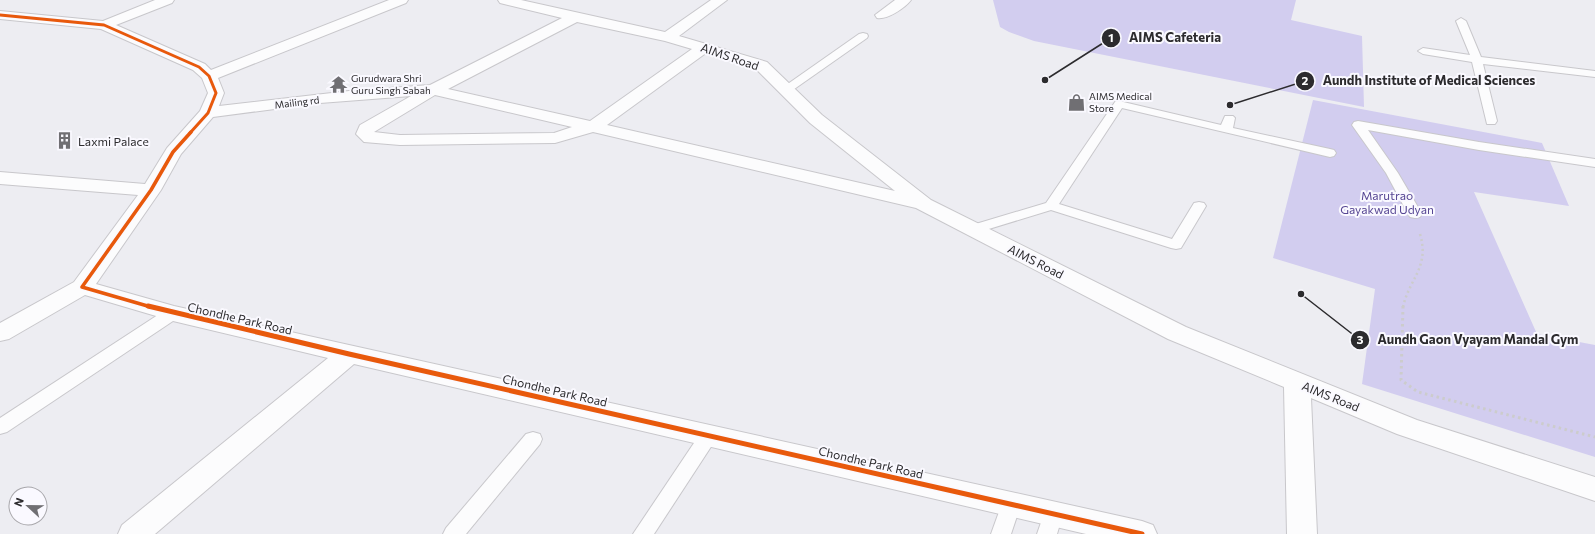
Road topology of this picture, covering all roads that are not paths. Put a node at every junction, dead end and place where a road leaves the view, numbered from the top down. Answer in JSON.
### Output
{"nodes":[{"id":1,"x":167,"y":0,"type":"edge"},
{"id":2,"x":401,"y":0,"type":"edge"},
{"id":3,"x":505,"y":0,"type":"edge"},
{"id":4,"x":566,"y":0,"type":"edge"},
{"id":5,"x":720,"y":0,"type":"edge"},
{"id":6,"x":904,"y":0,"type":"edge"},
{"id":7,"x":547,"y":11,"type":"junction"},
{"id":8,"x":882,"y":14,"type":"dead end"},
{"id":9,"x":0,"y":15,"type":"edge"},
{"id":10,"x":575,"y":17,"type":"junction"},
{"id":11,"x":1461,"y":21,"type":"dead end"},
{"id":12,"x":104,"y":25,"type":"junction"},
{"id":13,"x":863,"y":36,"type":"dead end"},
{"id":14,"x":668,"y":37,"type":"junction"},
{"id":15,"x":706,"y":47,"type":"junction"},
{"id":16,"x":1423,"y":51,"type":"dead end"},
{"id":17,"x":1477,"y":60,"type":"junction"},
{"id":18,"x":1595,"y":74,"type":"edge"},
{"id":19,"x":209,"y":76,"type":"junction"},
{"id":20,"x":433,"y":90,"type":"junction"},
{"id":21,"x":786,"y":90,"type":"junction"},
{"id":22,"x":208,"y":113,"type":"junction"},
{"id":23,"x":1491,"y":121,"type":"dead end"},
{"id":24,"x":592,"y":127,"type":"junction"},
{"id":25,"x":1330,"y":153,"type":"dead end"},
{"id":26,"x":1595,"y":164,"type":"edge"},
{"id":27,"x":0,"y":178,"type":"edge"},
{"id":28,"x":152,"y":190,"type":"junction"},
{"id":29,"x":924,"y":204,"type":"junction"},
{"id":30,"x":1051,"y":206,"type":"junction"},
{"id":31,"x":1199,"y":206,"type":"dead end"},
{"id":32,"x":1415,"y":214,"type":"road end"},
{"id":33,"x":974,"y":229,"type":"junction"},
{"id":34,"x":82,"y":287,"type":"junction"},
{"id":35,"x":173,"y":313,"type":"junction"},
{"id":36,"x":0,"y":334,"type":"edge"},
{"id":37,"x":349,"y":354,"type":"junction"},
{"id":38,"x":1297,"y":382,"type":"junction"},
{"id":39,"x":0,"y":427,"type":"edge"},
{"id":40,"x":709,"y":436,"type":"junction"},
{"id":41,"x":533,"y":438,"type":"dead end"},
{"id":42,"x":1595,"y":489,"type":"edge"},
{"id":43,"x":1011,"y":504,"type":"junction"},
{"id":44,"x":1050,"y":524,"type":"edge"},
{"id":45,"x":132,"y":534,"type":"edge"},
{"id":46,"x":453,"y":534,"type":"edge"},
{"id":47,"x":643,"y":534,"type":"edge"},
{"id":48,"x":1001,"y":534,"type":"edge"},
{"id":49,"x":1142,"y":534,"type":"edge"},
{"id":50,"x":1302,"y":534,"type":"edge"}],
"edges":[{"from":1,"to":12,"type":"street"},
{"from":2,"to":19,"type":"street"},
{"from":3,"to":7,"type":"street","name":"AIMS Road"},
{"from":4,"to":7,"type":"street"},
{"from":5,"to":14,"type":"street"},
{"from":6,"to":8,"type":"street"},
{"from":7,"to":10,"type":"street","name":"AIMS Road"},
{"from":9,"to":12,"type":"street"},
{"from":10,"to":14,"type":"street","name":"AIMS Road"},
{"from":10,"to":20,"type":"street"},
{"from":11,"to":17,"type":"lane"},
{"from":12,"to":19,"type":"street"},
{"from":13,"to":21,"type":"lane"},
{"from":14,"to":15,"type":"street","name":"AIMS Road"},
{"from":15,"to":21,"type":"street","name":"AIMS Road"},
{"from":15,"to":24,"type":"street"},
{"from":16,"to":17,"type":"lane"},
{"from":17,"to":18,"type":"lane"},
{"from":17,"to":23,"type":"lane"},
{"from":19,"to":22,"type":"street"},
{"from":20,"to":22,"type":"street","name":"Mailing rd"},
{"from":20,"to":24,"type":"street"},
{"from":20,"to":24,"type":"street"},
{"from":21,"to":29,"type":"street","name":"AIMS Road"},
{"from":22,"to":28,"type":"street"},
{"from":24,"to":29,"type":"street"},
{"from":25,"to":30,"type":"lane"},
{"from":26,"to":32,"type":"lane"},
{"from":27,"to":28,"type":"street"},
{"from":28,"to":34,"type":"street"},
{"from":29,"to":33,"type":"street","name":"AIMS Road"},
{"from":30,"to":31,"type":"lane"},
{"from":30,"to":33,"type":"lane"},
{"from":33,"to":38,"type":"street","name":"AIMS Road"},
{"from":34,"to":35,"type":"street","name":"Chondhe Park Road"},
{"from":34,"to":36,"type":"street"},
{"from":35,"to":37,"type":"street","name":"Chondhe Park Road"},
{"from":35,"to":39,"type":"lane"},
{"from":37,"to":40,"type":"street","name":"Chondhe Park Road"},
{"from":37,"to":45,"type":"street"},
{"from":38,"to":42,"type":"street","name":"AIMS Road"},
{"from":38,"to":50,"type":"street"},
{"from":40,"to":43,"type":"street","name":"Chondhe Park Road"},
{"from":40,"to":47,"type":"lane"},
{"from":41,"to":46,"type":"lane"},
{"from":43,"to":44,"type":"street","name":"Chondhe Park Road"},
{"from":43,"to":48,"type":"lane"},
{"from":44,"to":49,"type":"street","name":"Chondhe Park Road"}]}
